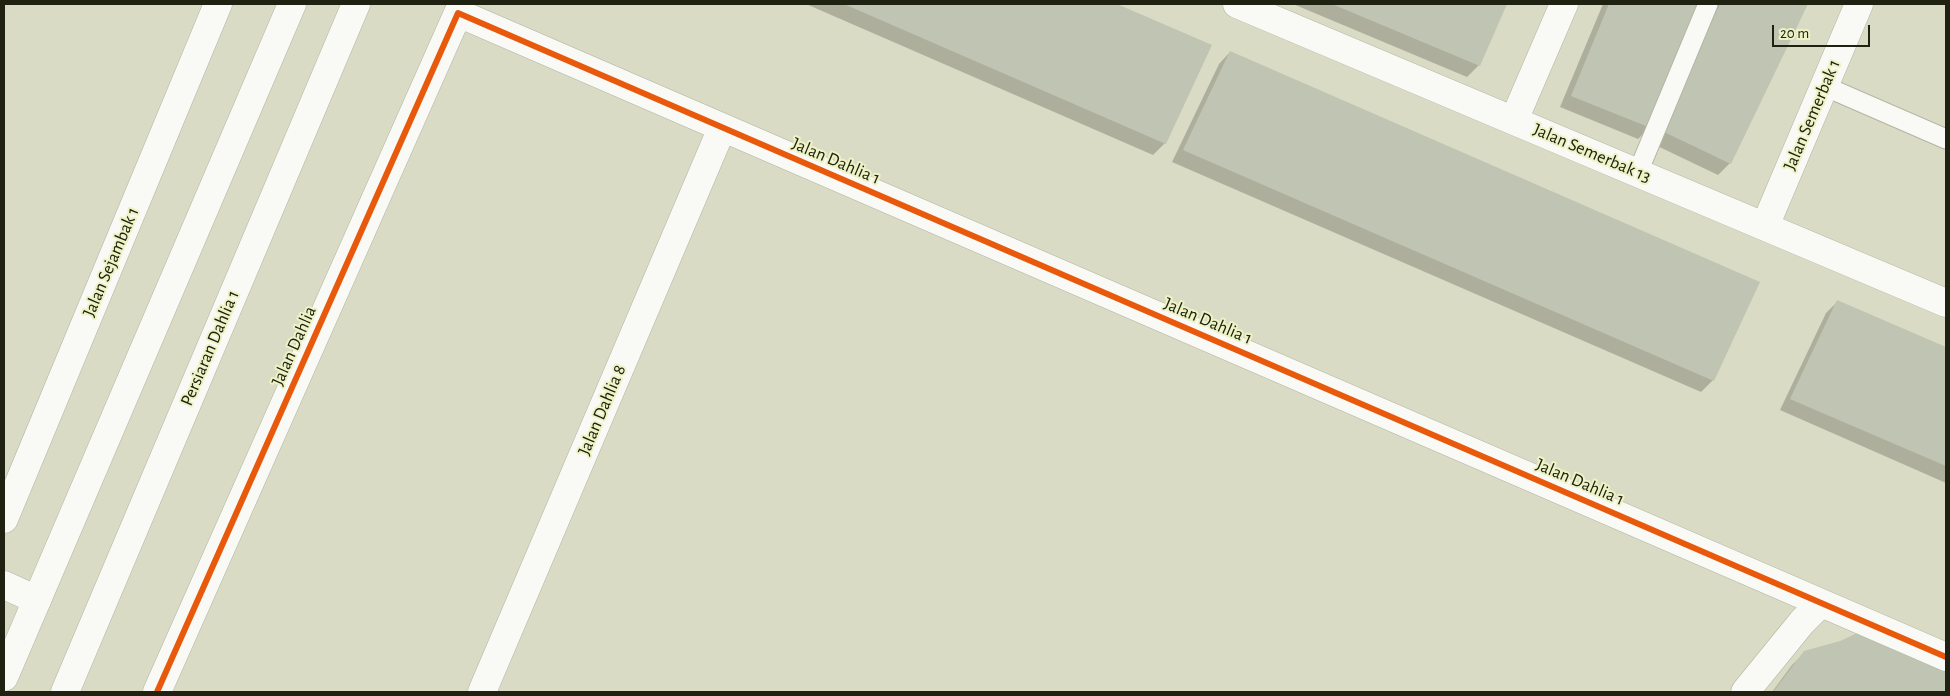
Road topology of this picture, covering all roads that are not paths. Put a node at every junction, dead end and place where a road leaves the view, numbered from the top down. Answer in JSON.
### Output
{"nodes":[{"id":1,"x":218,"y":4,"type":"edge"},
{"id":2,"x":292,"y":4,"type":"edge"},
{"id":3,"x":356,"y":4,"type":"edge"},
{"id":4,"x":1237,"y":4,"type":"edge"},
{"id":5,"x":1563,"y":4,"type":"edge"},
{"id":6,"x":1708,"y":4,"type":"edge"},
{"id":7,"x":1859,"y":4,"type":"edge"},
{"id":8,"x":458,"y":13,"type":"joint"},
{"id":9,"x":1824,"y":86,"type":"junction"},
{"id":10,"x":1514,"y":120,"type":"junction"},
{"id":11,"x":722,"y":128,"type":"junction"},
{"id":12,"x":1946,"y":139,"type":"edge"},
{"id":13,"x":1638,"y":172,"type":"junction"},
{"id":14,"x":1765,"y":226,"type":"junction"},
{"id":15,"x":1946,"y":303,"type":"edge"},
{"id":16,"x":4,"y":519,"type":"edge"},
{"id":17,"x":4,"y":585,"type":"edge"},
{"id":18,"x":37,"y":600,"type":"junction"},
{"id":19,"x":1821,"y":603,"type":"junction"},
{"id":20,"x":1946,"y":657,"type":"edge"},
{"id":21,"x":4,"y":677,"type":"edge"},
{"id":22,"x":65,"y":692,"type":"edge"},
{"id":23,"x":157,"y":692,"type":"edge"},
{"id":24,"x":482,"y":692,"type":"edge"},
{"id":25,"x":1745,"y":692,"type":"edge"}],
"edges":[{"from":1,"to":16,"type":"street","name":"Jalan Sejambak 1"},
{"from":2,"to":18,"type":"street"},
{"from":3,"to":22,"type":"street","name":"Persiaran Dahlia 1"},
{"from":4,"to":10,"type":"street","name":"Jalan Semerbak 13"},
{"from":5,"to":10,"type":"street"},
{"from":6,"to":13,"type":"lane"},
{"from":7,"to":9,"type":"street","name":"Jalan Semerbak 1"},
{"from":8,"to":11,"type":"street","name":"Jalan Dahlia 1"},
{"from":8,"to":23,"type":"street","name":"Jalan Dahlia"},
{"from":9,"to":12,"type":"lane"},
{"from":9,"to":14,"type":"street","name":"Jalan Semerbak 1"},
{"from":10,"to":13,"type":"street","name":"Jalan Semerbak 13"},
{"from":11,"to":19,"type":"street","name":"Jalan Dahlia 1"},
{"from":11,"to":24,"type":"street","name":"Jalan Dahlia 8"},
{"from":13,"to":14,"type":"street","name":"Jalan Semerbak 13"},
{"from":14,"to":15,"type":"street","name":"Jalan Semerbak 13"},
{"from":17,"to":18,"type":"street"},
{"from":18,"to":21,"type":"street"},
{"from":19,"to":20,"type":"street","name":"Jalan Dahlia 1"},
{"from":19,"to":25,"type":"street"}]}
